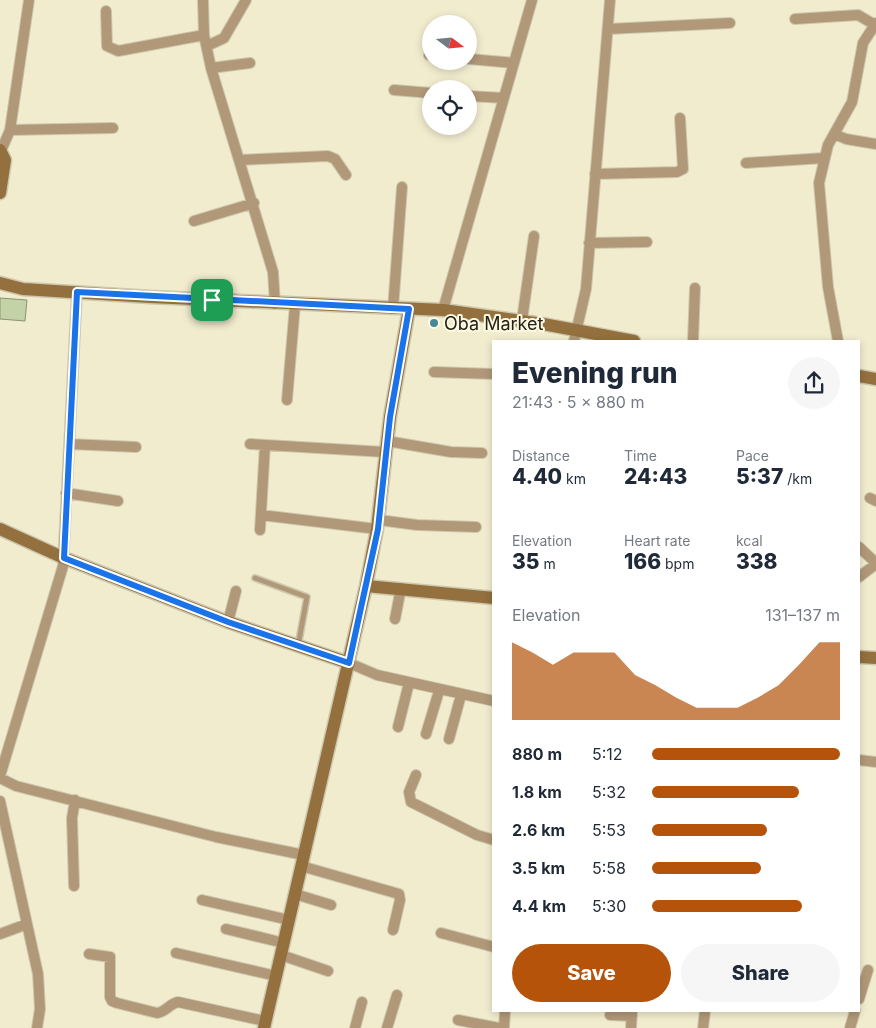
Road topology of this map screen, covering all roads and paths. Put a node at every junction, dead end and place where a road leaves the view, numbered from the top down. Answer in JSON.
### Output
{"nodes":[{"id":1,"x":29,"y":0,"type":"edge"},
{"id":2,"x":203,"y":0,"type":"edge"},
{"id":3,"x":246,"y":0,"type":"edge"},
{"id":4,"x":532,"y":0,"type":"edge"},
{"id":5,"x":610,"y":0,"type":"edge"},
{"id":6,"x":106,"y":10,"type":"dead end"},
{"id":7,"x":795,"y":19,"type":"dead end"},
{"id":8,"x":730,"y":24,"type":"dead end"},
{"id":9,"x":876,"y":24,"type":"edge"},
{"id":10,"x":608,"y":28,"type":"junction"},
{"id":11,"x":204,"y":35,"type":"junction"},
{"id":12,"x":207,"y":46,"type":"junction"},
{"id":13,"x":478,"y":60,"type":"edge"},
{"id":14,"x":250,"y":63,"type":"dead end"},
{"id":15,"x":514,"y":63,"type":"junction"},
{"id":16,"x":212,"y":68,"type":"junction"},
{"id":17,"x":394,"y":90,"type":"dead end"},
{"id":18,"x":422,"y":92,"type":"edge"},
{"id":19,"x":477,"y":96,"type":"edge"},
{"id":20,"x":504,"y":98,"type":"junction"},
{"id":21,"x":680,"y":118,"type":"dead end"},
{"id":22,"x":113,"y":128,"type":"dead end"},
{"id":23,"x":10,"y":130,"type":"junction"},
{"id":24,"x":834,"y":134,"type":"junction"},
{"id":25,"x":876,"y":144,"type":"edge"},
{"id":26,"x":1,"y":150,"type":"edge"},
{"id":27,"x":824,"y":158,"type":"junction"},
{"id":28,"x":239,"y":160,"type":"junction"},
{"id":29,"x":746,"y":163,"type":"dead end"},
{"id":30,"x":595,"y":174,"type":"junction"},
{"id":31,"x":346,"y":175,"type":"dead end"},
{"id":32,"x":402,"y":187,"type":"dead end"},
{"id":33,"x":0,"y":192,"type":"edge"},
{"id":34,"x":254,"y":203,"type":"junction"},
{"id":35,"x":194,"y":221,"type":"dead end"},
{"id":36,"x":534,"y":236,"type":"dead end"},
{"id":37,"x":648,"y":242,"type":"dead end"},
{"id":38,"x":589,"y":243,"type":"junction"},
{"id":39,"x":0,"y":283,"type":"edge"},
{"id":40,"x":695,"y":288,"type":"dead end"},
{"id":41,"x":77,"y":292,"type":"junction"},
{"id":42,"x":274,"y":304,"type":"junction"},
{"id":43,"x":295,"y":305,"type":"junction"},
{"id":44,"x":393,"y":309,"type":"junction"},
{"id":45,"x":409,"y":309,"type":"junction"},
{"id":46,"x":443,"y":310,"type":"junction"},
{"id":47,"x":522,"y":320,"type":"junction"},
{"id":48,"x":575,"y":336,"type":"edge"},
{"id":49,"x":622,"y":340,"type":"edge"},
{"id":50,"x":693,"y":340,"type":"edge"},
{"id":51,"x":838,"y":340,"type":"edge"},
{"id":52,"x":434,"y":372,"type":"dead end"},
{"id":53,"x":492,"y":374,"type":"edge"},
{"id":54,"x":860,"y":376,"type":"edge"},
{"id":55,"x":876,"y":379,"type":"edge"},
{"id":56,"x":287,"y":400,"type":"dead end"},
{"id":57,"x":69,"y":444,"type":"junction"},
{"id":58,"x":250,"y":444,"type":"dead end"},
{"id":59,"x":265,"y":445,"type":"junction"},
{"id":60,"x":386,"y":446,"type":"junction"},
{"id":61,"x":136,"y":447,"type":"dead end"},
{"id":62,"x":482,"y":453,"type":"dead end"},
{"id":63,"x":66,"y":493,"type":"junction"},
{"id":64,"x":118,"y":501,"type":"dead end"},
{"id":65,"x":260,"y":515,"type":"junction"},
{"id":66,"x":378,"y":525,"type":"junction"},
{"id":67,"x":476,"y":527,"type":"dead end"},
{"id":68,"x":0,"y":529,"type":"edge"},
{"id":69,"x":260,"y":530,"type":"dead end"},
{"id":70,"x":860,"y":548,"type":"edge"},
{"id":71,"x":64,"y":558,"type":"junction"},
{"id":72,"x":876,"y":563,"type":"edge"},
{"id":73,"x":860,"y":576,"type":"edge"},
{"id":74,"x":255,"y":578,"type":"dead end"},
{"id":75,"x":366,"y":586,"type":"junction"},
{"id":76,"x":401,"y":588,"type":"junction"},
{"id":77,"x":236,"y":591,"type":"dead end"},
{"id":78,"x":492,"y":598,"type":"edge"},
{"id":79,"x":395,"y":619,"type":"dead end"},
{"id":80,"x":228,"y":622,"type":"junction"},
{"id":81,"x":298,"y":646,"type":"junction"},
{"id":82,"x":860,"y":657,"type":"edge"},
{"id":83,"x":876,"y":658,"type":"edge"},
{"id":84,"x":349,"y":663,"type":"junction"},
{"id":85,"x":409,"y":683,"type":"junction"},
{"id":86,"x":439,"y":690,"type":"junction"},
{"id":87,"x":461,"y":695,"type":"junction"},
{"id":88,"x":492,"y":701,"type":"edge"},
{"id":89,"x":398,"y":727,"type":"dead end"},
{"id":90,"x":426,"y":734,"type":"dead end"},
{"id":91,"x":449,"y":739,"type":"dead end"},
{"id":92,"x":860,"y":760,"type":"edge"},
{"id":93,"x":876,"y":762,"type":"edge"},
{"id":94,"x":416,"y":774,"type":"dead end"},
{"id":95,"x":0,"y":777,"type":"edge"},
{"id":96,"x":75,"y":800,"type":"junction"},
{"id":97,"x":0,"y":801,"type":"edge"},
{"id":98,"x":492,"y":839,"type":"edge"},
{"id":99,"x":303,"y":861,"type":"junction"},
{"id":100,"x":74,"y":886,"type":"dead end"},
{"id":101,"x":295,"y":894,"type":"junction"},
{"id":102,"x":202,"y":900,"type":"dead end"},
{"id":103,"x":331,"y":905,"type":"dead end"},
{"id":104,"x":289,"y":920,"type":"junction"},
{"id":105,"x":27,"y":924,"type":"junction"},
{"id":106,"x":226,"y":929,"type":"dead end"},
{"id":107,"x":393,"y":930,"type":"dead end"},
{"id":108,"x":441,"y":933,"type":"dead end"},
{"id":109,"x":0,"y":934,"type":"edge"},
{"id":110,"x":492,"y":946,"type":"edge"},
{"id":111,"x":282,"y":949,"type":"junction"},
{"id":112,"x":176,"y":953,"type":"dead end"},
{"id":113,"x":89,"y":954,"type":"dead end"},
{"id":114,"x":868,"y":970,"type":"dead end"},
{"id":115,"x":328,"y":971,"type":"dead end"},
{"id":116,"x":276,"y":976,"type":"junction"},
{"id":117,"x":397,"y":995,"type":"dead end"},
{"id":118,"x":860,"y":996,"type":"edge"},
{"id":119,"x":362,"y":1002,"type":"dead end"},
{"id":120,"x":505,"y":1012,"type":"edge"},
{"id":121,"x":705,"y":1012,"type":"edge"},
{"id":122,"x":855,"y":1012,"type":"edge"},
{"id":123,"x":632,"y":1014,"type":"edge"},
{"id":124,"x":610,"y":1015,"type":"dead end"},
{"id":125,"x":458,"y":1020,"type":"dead end"},
{"id":126,"x":264,"y":1025,"type":"edge"},
{"id":127,"x":38,"y":1028,"type":"edge"},
{"id":128,"x":355,"y":1028,"type":"edge"},
{"id":129,"x":388,"y":1028,"type":"edge"},
{"id":130,"x":499,"y":1028,"type":"edge"},
{"id":131,"x":504,"y":1028,"type":"edge"},
{"id":132,"x":631,"y":1028,"type":"edge"},
{"id":133,"x":702,"y":1028,"type":"edge"},
{"id":134,"x":850,"y":1028,"type":"edge"}],
"edges":[{"from":1,"to":23,"type":"street"},
{"from":2,"to":11,"type":"street"},
{"from":3,"to":12,"type":"street"},
{"from":4,"to":15,"type":"street"},
{"from":5,"to":10,"type":"street"},
{"from":6,"to":11,"type":"street"},
{"from":7,"to":9,"type":"street"},
{"from":8,"to":10,"type":"street"},
{"from":9,"to":24,"type":"street"},
{"from":10,"to":30,"type":"street"},
{"from":11,"to":12,"type":"street"},
{"from":12,"to":16,"type":"street"},
{"from":13,"to":15,"type":"street"},
{"from":14,"to":16,"type":"street"},
{"from":15,"to":20,"type":"street"},
{"from":16,"to":28,"type":"street"},
{"from":17,"to":18,"type":"street"},
{"from":19,"to":20,"type":"street"},
{"from":20,"to":46,"type":"street"},
{"from":21,"to":30,"type":"street"},
{"from":22,"to":23,"type":"street"},
{"from":23,"to":26,"type":"street"},
{"from":24,"to":25,"type":"street"},
{"from":24,"to":27,"type":"street"},
{"from":26,"to":33,"type":"street"},
{"from":27,"to":29,"type":"street"},
{"from":27,"to":51,"type":"street"},
{"from":28,"to":31,"type":"street"},
{"from":28,"to":34,"type":"street"},
{"from":30,"to":38,"type":"street"},
{"from":32,"to":44,"type":"street"},
{"from":34,"to":35,"type":"street"},
{"from":34,"to":42,"type":"street"},
{"from":36,"to":47,"type":"street"},
{"from":37,"to":38,"type":"street"},
{"from":38,"to":48,"type":"street"},
{"from":39,"to":41,"type":"street"},
{"from":40,"to":50,"type":"street"},
{"from":41,"to":42,"type":"street"},
{"from":41,"to":57,"type":"street"},
{"from":42,"to":43,"type":"street"},
{"from":43,"to":44,"type":"street"},
{"from":43,"to":56,"type":"street"},
{"from":44,"to":45,"type":"street"},
{"from":45,"to":46,"type":"street"},
{"from":45,"to":60,"type":"street"},
{"from":46,"to":47,"type":"street"},
{"from":47,"to":48,"type":"street"},
{"from":48,"to":49,"type":"street"},
{"from":52,"to":53,"type":"street"},
{"from":54,"to":55,"type":"street"},
{"from":57,"to":61,"type":"street"},
{"from":57,"to":63,"type":"street"},
{"from":58,"to":59,"type":"street"},
{"from":59,"to":60,"type":"street"},
{"from":59,"to":65,"type":"street"},
{"from":60,"to":62,"type":"street"},
{"from":60,"to":66,"type":"street"},
{"from":63,"to":64,"type":"street"},
{"from":63,"to":71,"type":"street"},
{"from":65,"to":66,"type":"street"},
{"from":65,"to":69,"type":"street"},
{"from":66,"to":67,"type":"street"},
{"from":66,"to":75,"type":"street"},
{"from":68,"to":71,"type":"street"},
{"from":70,"to":72,"type":"street"},
{"from":71,"to":80,"type":"street"},
{"from":71,"to":95,"type":"street"},
{"from":72,"to":73,"type":"street"},
{"from":74,"to":81,"type":"lane"},
{"from":75,"to":76,"type":"street"},
{"from":75,"to":84,"type":"street"},
{"from":76,"to":78,"type":"street"},
{"from":76,"to":79,"type":"street"},
{"from":77,"to":80,"type":"street"},
{"from":80,"to":81,"type":"street"},
{"from":81,"to":84,"type":"street"},
{"from":82,"to":83,"type":"street"},
{"from":84,"to":85,"type":"street"},
{"from":84,"to":99,"type":"street"},
{"from":85,"to":86,"type":"street"},
{"from":85,"to":89,"type":"street"},
{"from":86,"to":87,"type":"street"},
{"from":86,"to":90,"type":"street"},
{"from":87,"to":88,"type":"street"},
{"from":87,"to":91,"type":"street"},
{"from":92,"to":93,"type":"street"},
{"from":94,"to":98,"type":"street"},
{"from":95,"to":96,"type":"street"},
{"from":96,"to":99,"type":"street"},
{"from":96,"to":100,"type":"street"},
{"from":97,"to":105,"type":"street"},
{"from":99,"to":101,"type":"street"},
{"from":99,"to":107,"type":"street"},
{"from":101,"to":103,"type":"street"},
{"from":101,"to":104,"type":"street"},
{"from":102,"to":104,"type":"street"},
{"from":104,"to":111,"type":"street"},
{"from":105,"to":109,"type":"street"},
{"from":105,"to":127,"type":"street"},
{"from":106,"to":111,"type":"street"},
{"from":108,"to":110,"type":"street"},
{"from":111,"to":115,"type":"street"},
{"from":111,"to":116,"type":"street"},
{"from":112,"to":116,"type":"street"},
{"from":113,"to":126,"type":"street"},
{"from":114,"to":118,"type":"street"},
{"from":116,"to":126,"type":"street"},
{"from":117,"to":129,"type":"street"},
{"from":119,"to":128,"type":"street"},
{"from":120,"to":131,"type":"street"},
{"from":121,"to":133,"type":"street"},
{"from":122,"to":134,"type":"street"},
{"from":123,"to":124,"type":"street"},
{"from":123,"to":132,"type":"street"},
{"from":125,"to":130,"type":"street"}]}
